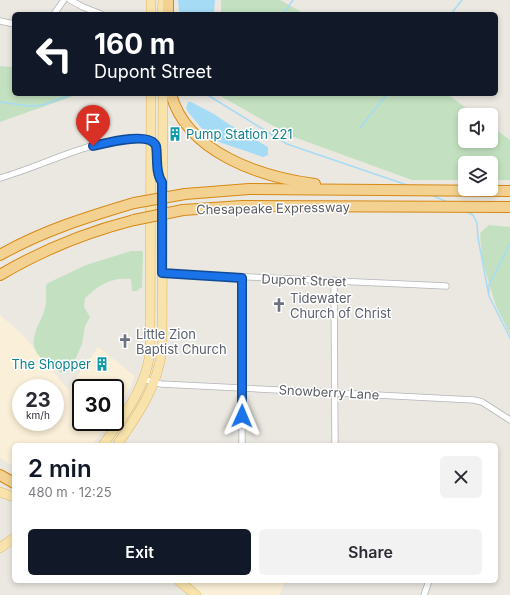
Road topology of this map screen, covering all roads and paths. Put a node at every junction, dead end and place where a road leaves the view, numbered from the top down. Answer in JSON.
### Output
{"nodes":[{"id":1,"x":64,"y":0,"type":"edge"},
{"id":2,"x":70,"y":0,"type":"edge"},
{"id":3,"x":151,"y":0,"type":"edge"},
{"id":4,"x":163,"y":0,"type":"edge"},
{"id":5,"x":168,"y":0,"type":"edge"},
{"id":6,"x":55,"y":12,"type":"edge"},
{"id":7,"x":96,"y":12,"type":"edge"},
{"id":8,"x":151,"y":12,"type":"edge"},
{"id":9,"x":162,"y":12,"type":"edge"},
{"id":10,"x":168,"y":12,"type":"edge"},
{"id":11,"x":0,"y":21,"type":"edge"},
{"id":12,"x":12,"y":24,"type":"edge"},
{"id":13,"x":151,"y":96,"type":"edge"},
{"id":14,"x":163,"y":96,"type":"edge"},
{"id":15,"x":172,"y":96,"type":"edge"},
{"id":16,"x":151,"y":140,"type":"junction"},
{"id":17,"x":0,"y":178,"type":"edge"},
{"id":18,"x":162,"y":182,"type":"junction"},
{"id":19,"x":412,"y":190,"type":"junction"},
{"id":20,"x":510,"y":191,"type":"edge"},
{"id":21,"x":510,"y":207,"type":"edge"},
{"id":22,"x":0,"y":256,"type":"edge"},
{"id":23,"x":28,"y":259,"type":"junction"},
{"id":24,"x":162,"y":273,"type":"junction"},
{"id":25,"x":0,"y":275,"type":"edge"},
{"id":26,"x":242,"y":278,"type":"junction"},
{"id":27,"x":334,"y":280,"type":"junction"},
{"id":28,"x":0,"y":282,"type":"edge"},
{"id":29,"x":446,"y":286,"type":"dead end"},
{"id":30,"x":143,"y":379,"type":"junction"},
{"id":31,"x":154,"y":383,"type":"junction"},
{"id":32,"x":242,"y":388,"type":"junction"},
{"id":33,"x":335,"y":393,"type":"junction"},
{"id":34,"x":510,"y":420,"type":"edge"},
{"id":35,"x":104,"y":443,"type":"edge"},
{"id":36,"x":118,"y":443,"type":"edge"},
{"id":37,"x":242,"y":443,"type":"edge"},
{"id":38,"x":335,"y":443,"type":"edge"},
{"id":39,"x":0,"y":475,"type":"edge"},
{"id":40,"x":0,"y":480,"type":"edge"},
{"id":41,"x":12,"y":483,"type":"edge"},
{"id":42,"x":12,"y":483,"type":"edge"},
{"id":43,"x":0,"y":492,"type":"edge"},
{"id":44,"x":12,"y":496,"type":"edge"},
{"id":45,"x":12,"y":539,"type":"edge"},
{"id":46,"x":0,"y":548,"type":"edge"},
{"id":47,"x":181,"y":583,"type":"edge"},
{"id":48,"x":428,"y":583,"type":"edge"},
{"id":49,"x":196,"y":595,"type":"edge"},
{"id":50,"x":424,"y":595,"type":"edge"}],
"edges":[{"from":1,"to":6,"type":"street"},
{"from":2,"to":7,"type":"street"},
{"from":3,"to":8,"type":"main road"},
{"from":4,"to":9,"type":"main road"},
{"from":5,"to":10,"type":"highway"},
{"from":11,"to":12,"type":"street"},
{"from":13,"to":16,"type":"main road"},
{"from":14,"to":18,"type":"main road"},
{"from":15,"to":19,"type":"highway"},
{"from":16,"to":17,"type":"street"},
{"from":16,"to":18,"type":"main road"},
{"from":16,"to":30,"type":"main road"},
{"from":18,"to":24,"type":"main road"},
{"from":19,"to":20,"type":"highway","name":"Chesapeake Expressway"},
{"from":19,"to":22,"type":"highway","name":"Chesapeake Expressway","bridge":true},
{"from":21,"to":23,"type":"highway","name":"Chesapeake Expressway","bridge":true},
{"from":23,"to":25,"type":"highway","name":"Chesapeake Expressway"},
{"from":23,"to":28,"type":"highway"},
{"from":24,"to":26,"type":"street","name":"Dupont Street"},
{"from":24,"to":31,"type":"main road"},
{"from":26,"to":27,"type":"street","name":"Dupont Street"},
{"from":26,"to":32,"type":"street"},
{"from":27,"to":29,"type":"street","name":"Dupont Street"},
{"from":27,"to":33,"type":"street"},
{"from":30,"to":31,"type":"street","name":"Snowberry Lane"},
{"from":30,"to":35,"type":"main road"},
{"from":31,"to":32,"type":"street","name":"Snowberry Lane"},
{"from":31,"to":36,"type":"main road"},
{"from":32,"to":33,"type":"street","name":"Snowberry Lane"},
{"from":32,"to":37,"type":"street"},
{"from":33,"to":34,"type":"street","name":"Snowberry Lane"},
{"from":33,"to":38,"type":"street"},
{"from":39,"to":41,"type":"highway"},
{"from":40,"to":42,"type":"main road"},
{"from":43,"to":44,"type":"main road"},
{"from":45,"to":46,"type":"main road"},
{"from":47,"to":49,"type":"main road"},
{"from":48,"to":50,"type":"street"}]}
